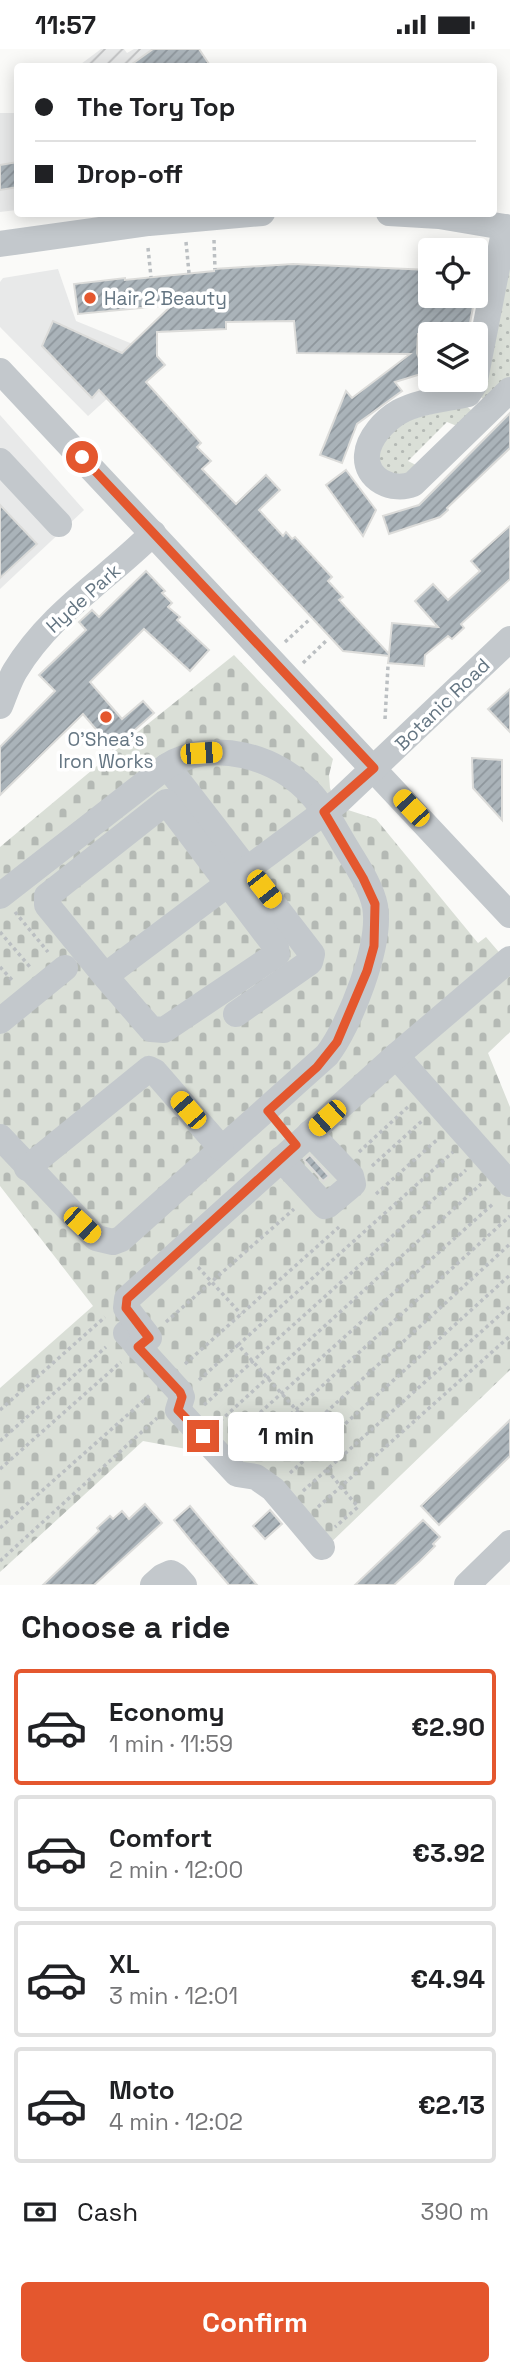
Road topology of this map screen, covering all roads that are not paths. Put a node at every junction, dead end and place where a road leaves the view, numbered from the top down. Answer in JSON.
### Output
{"nodes":[{"id":1,"x":196,"y":217,"type":"edge"},
{"id":2,"x":446,"y":217,"type":"edge"},
{"id":3,"x":131,"y":221,"type":"edge"},
{"id":4,"x":507,"y":228,"type":"edge"},
{"id":5,"x":0,"y":244,"type":"edge"},
{"id":6,"x":4,"y":382,"type":"edge"},
{"id":7,"x":510,"y":390,"type":"edge"},
{"id":8,"x":0,"y":461,"type":"edge"},
{"id":9,"x":59,"y":524,"type":"dead end"},
{"id":10,"x":153,"y":533,"type":"junction"},
{"id":11,"x":510,"y":639,"type":"edge"},
{"id":12,"x":0,"y":706,"type":"edge"},
{"id":13,"x":167,"y":766,"type":"junction"},
{"id":14,"x":374,"y":768,"type":"junction"},
{"id":15,"x":324,"y":812,"type":"junction"},
{"id":16,"x":238,"y":876,"type":"junction"},
{"id":17,"x":1,"y":896,"type":"edge"},
{"id":18,"x":510,"y":915,"type":"edge"},
{"id":19,"x":510,"y":959,"type":"edge"},
{"id":20,"x":58,"y":974,"type":"road end"},
{"id":21,"x":105,"y":976,"type":"junction"},
{"id":22,"x":236,"y":1014,"type":"dead end"},
{"id":23,"x":0,"y":1021,"type":"edge"},
{"id":24,"x":396,"y":1056,"type":"junction"},
{"id":25,"x":268,"y":1111,"type":"junction"},
{"id":26,"x":0,"y":1137,"type":"edge"},
{"id":27,"x":473,"y":1145,"type":"edge"},
{"id":28,"x":296,"y":1146,"type":"junction"},
{"id":29,"x":221,"y":1148,"type":"junction"},
{"id":30,"x":27,"y":1167,"type":"junction"},
{"id":31,"x":510,"y":1543,"type":"edge"},
{"id":32,"x":320,"y":1545,"type":"road end"},
{"id":33,"x":153,"y":1585,"type":"edge"},
{"id":34,"x":184,"y":1585,"type":"edge"},
{"id":35,"x":467,"y":1585,"type":"edge"}],
"edges":[{"from":1,"to":3,"type":"street"},
{"from":2,"to":4,"type":"street"},
{"from":3,"to":5,"type":"street"},
{"from":4,"to":7,"type":"street"},
{"from":6,"to":10,"type":"street"},
{"from":8,"to":9,"type":"street"},
{"from":10,"to":12,"type":"street","name":"Hyde Park"},
{"from":10,"to":14,"type":"street"},
{"from":11,"to":14,"type":"street","name":"Botanic Road"},
{"from":13,"to":15,"type":"street"},
{"from":13,"to":16,"type":"street"},
{"from":13,"to":17,"type":"street"},
{"from":14,"to":15,"type":"street","name":"Botanic Road"},
{"from":14,"to":18,"type":"street"},
{"from":15,"to":16,"type":"street","name":"Botanic Road"},
{"from":15,"to":25,"type":"street"},
{"from":16,"to":21,"type":"street","name":"Botanic Road"},
{"from":16,"to":21,"type":"street"},
{"from":16,"to":21,"type":"street"},
{"from":16,"to":22,"type":"street"},
{"from":19,"to":24,"type":"street"},
{"from":20,"to":23,"type":"street"},
{"from":24,"to":27,"type":"street"},
{"from":24,"to":28,"type":"street"},
{"from":25,"to":28,"type":"street"},
{"from":25,"to":29,"type":"street"},
{"from":26,"to":30,"type":"street"},
{"from":28,"to":28,"type":"street"},
{"from":28,"to":32,"type":"street"},
{"from":29,"to":30,"type":"street"},
{"from":29,"to":30,"type":"street"},
{"from":31,"to":35,"type":"street"},
{"from":33,"to":34,"type":"street"}]}
